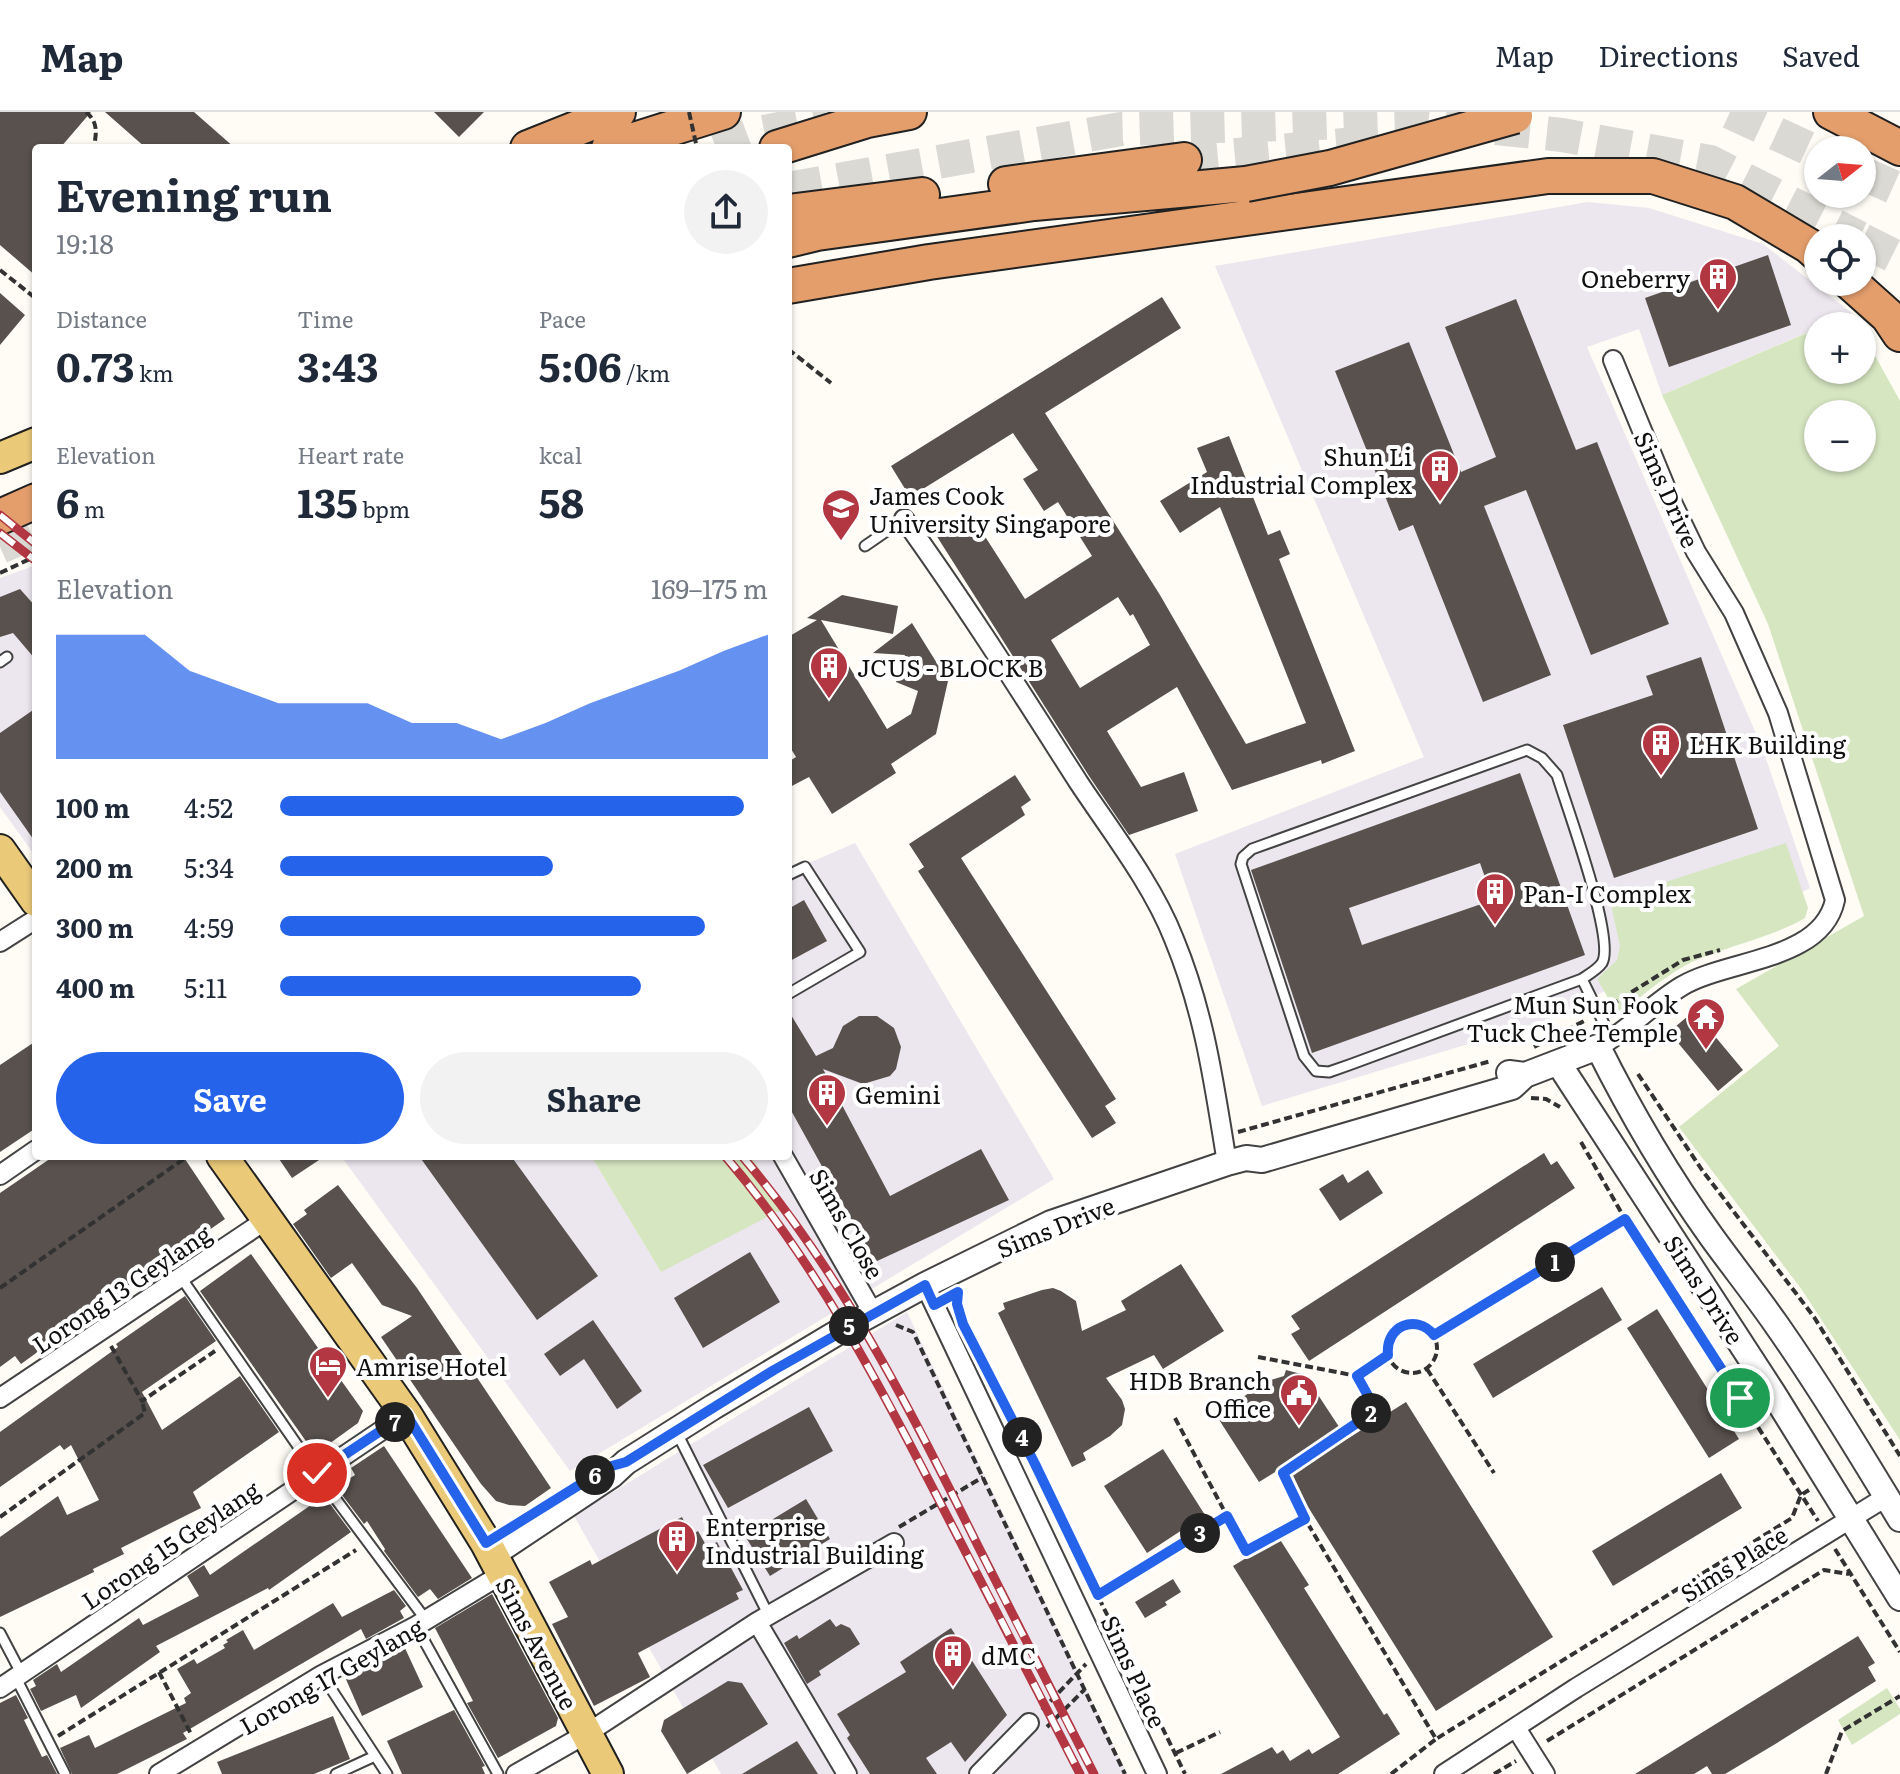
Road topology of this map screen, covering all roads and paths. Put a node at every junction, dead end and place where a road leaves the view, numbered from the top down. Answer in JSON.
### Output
{"nodes":[{"id":1,"x":86,"y":112,"type":"edge"},
{"id":2,"x":618,"y":112,"type":"edge"},
{"id":3,"x":689,"y":112,"type":"edge"},
{"id":4,"x":723,"y":112,"type":"edge"},
{"id":5,"x":909,"y":112,"type":"edge"},
{"id":6,"x":1527,"y":112,"type":"edge"},
{"id":7,"x":1831,"y":112,"type":"edge"},
{"id":8,"x":1876,"y":112,"type":"edge"},
{"id":9,"x":1900,"y":128,"type":"edge"},
{"id":10,"x":95,"y":144,"type":"edge"},
{"id":11,"x":538,"y":144,"type":"edge"},
{"id":12,"x":622,"y":144,"type":"edge"},
{"id":13,"x":696,"y":144,"type":"edge"},
{"id":14,"x":790,"y":144,"type":"edge"},
{"id":15,"x":1900,"y":148,"type":"edge"},
{"id":16,"x":1186,"y":174,"type":"junction"},
{"id":17,"x":792,"y":212,"type":"edge"},
{"id":18,"x":792,"y":239,"type":"edge"},
{"id":19,"x":1804,"y":243,"type":"edge"},
{"id":20,"x":0,"y":270,"type":"edge"},
{"id":21,"x":792,"y":271,"type":"edge"},
{"id":22,"x":792,"y":285,"type":"edge"},
{"id":23,"x":32,"y":295,"type":"edge"},
{"id":24,"x":1866,"y":296,"type":"edge"},
{"id":25,"x":1900,"y":334,"type":"edge"},
{"id":26,"x":792,"y":352,"type":"edge"},
{"id":27,"x":1613,"y":360,"type":"dead end"},
{"id":28,"x":831,"y":383,"type":"dead end"},
{"id":29,"x":32,"y":445,"type":"edge"},
{"id":30,"x":0,"y":458,"type":"edge"},
{"id":31,"x":32,"y":503,"type":"edge"},
{"id":32,"x":0,"y":517,"type":"edge"},
{"id":33,"x":904,"y":519,"type":"joint"},
{"id":34,"x":865,"y":546,"type":"dead end"},
{"id":35,"x":32,"y":558,"type":"edge"},
{"id":36,"x":0,"y":573,"type":"edge"},
{"id":37,"x":0,"y":850,"type":"edge"},
{"id":38,"x":792,"y":873,"type":"edge"},
{"id":39,"x":32,"y":895,"type":"edge"},
{"id":40,"x":32,"y":922,"type":"edge"},
{"id":41,"x":0,"y":942,"type":"edge"},
{"id":42,"x":1730,"y":950,"type":"dead end"},
{"id":43,"x":1582,"y":979,"type":"junction"},
{"id":44,"x":792,"y":992,"type":"edge"},
{"id":45,"x":1597,"y":1014,"type":"junction"},
{"id":46,"x":1605,"y":1044,"type":"junction"},
{"id":47,"x":1529,"y":1049,"type":"dead end"},
{"id":48,"x":1505,"y":1057,"type":"dead end"},
{"id":49,"x":1559,"y":1064,"type":"junction"},
{"id":50,"x":1637,"y":1072,"type":"dead end"},
{"id":51,"x":1222,"y":1136,"type":"junction"},
{"id":52,"x":1580,"y":1140,"type":"dead end"},
{"id":53,"x":32,"y":1153,"type":"edge"},
{"id":54,"x":182,"y":1160,"type":"edge"},
{"id":55,"x":225,"y":1160,"type":"edge"},
{"id":56,"x":785,"y":1160,"type":"edge"},
{"id":57,"x":1236,"y":1161,"type":"junction"},
{"id":58,"x":0,"y":1175,"type":"edge"},
{"id":59,"x":269,"y":1218,"type":"junction"},
{"id":60,"x":1625,"y":1219,"type":"junction"},
{"id":61,"x":180,"y":1276,"type":"junction"},
{"id":62,"x":925,"y":1285,"type":"junction"},
{"id":63,"x":0,"y":1288,"type":"edge"},
{"id":64,"x":873,"y":1313,"type":"junction"},
{"id":65,"x":102,"y":1330,"type":"junction"},
{"id":66,"x":1434,"y":1335,"type":"junction"},
{"id":67,"x":227,"y":1343,"type":"junction"},
{"id":68,"x":1388,"y":1355,"type":"junction"},
{"id":69,"x":1258,"y":1357,"type":"dead end"},
{"id":70,"x":1427,"y":1369,"type":"junction"},
{"id":71,"x":1357,"y":1376,"type":"junction"},
{"id":72,"x":999,"y":1394,"type":"dead end"},
{"id":73,"x":0,"y":1398,"type":"edge"},
{"id":74,"x":142,"y":1401,"type":"junction"},
{"id":75,"x":406,"y":1414,"type":"junction"},
{"id":76,"x":1175,"y":1418,"type":"dead end"},
{"id":77,"x":675,"y":1430,"type":"junction"},
{"id":78,"x":1900,"y":1456,"type":"edge"},
{"id":79,"x":317,"y":1473,"type":"junction"},
{"id":80,"x":1494,"y":1473,"type":"dead end"},
{"id":81,"x":983,"y":1477,"type":"junction"},
{"id":82,"x":1801,"y":1495,"type":"junction"},
{"id":83,"x":1886,"y":1497,"type":"junction"},
{"id":84,"x":1227,"y":1516,"type":"junction"},
{"id":85,"x":0,"y":1517,"type":"edge"},
{"id":86,"x":1851,"y":1518,"type":"junction"},
{"id":87,"x":1305,"y":1519,"type":"junction"},
{"id":88,"x":1900,"y":1519,"type":"edge"},
{"id":89,"x":1826,"y":1534,"type":"junction"},
{"id":90,"x":368,"y":1542,"type":"junction"},
{"id":91,"x":894,"y":1543,"type":"joint"},
{"id":92,"x":493,"y":1557,"type":"junction"},
{"id":93,"x":1850,"y":1574,"type":"junction"},
{"id":94,"x":1098,"y":1595,"type":"junction"},
{"id":95,"x":1900,"y":1598,"type":"edge"},
{"id":96,"x":763,"y":1619,"type":"junction"},
{"id":97,"x":421,"y":1623,"type":"junction"},
{"id":98,"x":0,"y":1633,"type":"edge"},
{"id":99,"x":1099,"y":1651,"type":"junction"},
{"id":100,"x":1900,"y":1652,"type":"edge"},
{"id":101,"x":159,"y":1672,"type":"junction"},
{"id":102,"x":1077,"y":1674,"type":"junction"},
{"id":103,"x":322,"y":1675,"type":"junction"},
{"id":104,"x":12,"y":1679,"type":"edge"},
{"id":105,"x":1085,"y":1689,"type":"junction"},
{"id":106,"x":1900,"y":1696,"type":"edge"},
{"id":107,"x":1035,"y":1728,"type":"junction"},
{"id":108,"x":1516,"y":1728,"type":"junction"},
{"id":109,"x":1220,"y":1732,"type":"dead end"},
{"id":110,"x":586,"y":1734,"type":"junction"},
{"id":111,"x":1436,"y":1739,"type":"junction"},
{"id":112,"x":49,"y":1741,"type":"junction"},
{"id":113,"x":201,"y":1750,"type":"junction"},
{"id":114,"x":1531,"y":1752,"type":"junction"},
{"id":115,"x":1176,"y":1753,"type":"junction"},
{"id":116,"x":375,"y":1756,"type":"junction"},
{"id":117,"x":167,"y":1772,"type":"edge"},
{"id":118,"x":1501,"y":1772,"type":"edge"},
{"id":119,"x":65,"y":1774,"type":"edge"},
{"id":120,"x":336,"y":1774,"type":"edge"},
{"id":121,"x":387,"y":1774,"type":"edge"},
{"id":122,"x":498,"y":1774,"type":"edge"},
{"id":123,"x":516,"y":1774,"type":"edge"},
{"id":124,"x":608,"y":1774,"type":"edge"},
{"id":125,"x":847,"y":1774,"type":"edge"},
{"id":126,"x":979,"y":1774,"type":"edge"},
{"id":127,"x":1125,"y":1774,"type":"edge"},
{"id":128,"x":1157,"y":1774,"type":"edge"},
{"id":129,"x":1185,"y":1774,"type":"edge"},
{"id":130,"x":1391,"y":1774,"type":"edge"},
{"id":131,"x":1444,"y":1774,"type":"edge"},
{"id":132,"x":1494,"y":1774,"type":"edge"},
{"id":133,"x":1545,"y":1774,"type":"edge"},
{"id":134,"x":1826,"y":1774,"type":"edge"}],
"edges":[{"from":1,"to":10,"type":"path"},
{"from":2,"to":11,"type":"highway"},
{"from":3,"to":13,"type":"path","bridge":true},
{"from":4,"to":12,"type":"highway"},
{"from":5,"to":14,"type":"highway"},
{"from":6,"to":16,"type":"highway","bridge":true},
{"from":7,"to":15,"type":"highway"},
{"from":8,"to":9,"type":"highway"},
{"from":16,"to":17,"type":"highway"},
{"from":16,"to":18,"type":"highway"},
{"from":16,"to":21,"type":"highway"},
{"from":19,"to":22,"type":"highway"},
{"from":20,"to":23,"type":"path"},
{"from":24,"to":25,"type":"highway"},
{"from":26,"to":28,"type":"path"},
{"from":27,"to":46,"type":"street","name":"Sims Drive"},
{"from":29,"to":30,"type":"main road"},
{"from":31,"to":32,"type":"highway"},
{"from":33,"to":34,"type":"lane"},
{"from":33,"to":51,"type":"street"},
{"from":35,"to":36,"type":"path"},
{"from":37,"to":39,"type":"main road"},
{"from":38,"to":44,"type":"lane"},
{"from":40,"to":41,"type":"street"},
{"from":42,"to":45,"type":"path"},
{"from":43,"to":43,"type":"lane"},
{"from":43,"to":45,"type":"lane"},
{"from":45,"to":46,"type":"lane"},
{"from":45,"to":47,"type":"path"},
{"from":46,"to":49,"type":"street","name":"Sims Drive"},
{"from":46,"to":83,"type":"street","name":"Sims Drive"},
{"from":48,"to":51,"type":"path"},
{"from":49,"to":57,"type":"street","name":"Sims Drive"},
{"from":49,"to":86,"type":"street","name":"Sims Drive"},
{"from":50,"to":78,"type":"path"},
{"from":51,"to":57,"type":"street"},
{"from":52,"to":60,"type":"path"},
{"from":53,"to":58,"type":"street"},
{"from":54,"to":63,"type":"path"},
{"from":55,"to":59,"type":"main road","name":"Sims Avenue"},
{"from":56,"to":64,"type":"street","name":"Sims Close"},
{"from":57,"to":62,"type":"street","name":"Sims Drive"},
{"from":59,"to":61,"type":"street","name":"Lorong 13 Geylang"},
{"from":59,"to":75,"type":"main road","name":"Sims Avenue"},
{"from":60,"to":66,"type":"path"},
{"from":60,"to":82,"type":"path"},
{"from":61,"to":65,"type":"street","name":"Lorong 13 Geylang"},
{"from":61,"to":67,"type":"lane"},
{"from":62,"to":64,"type":"street","name":"Sims Drive"},
{"from":62,"to":99,"type":"street","name":"Sims Place"},
{"from":64,"to":77,"type":"street","name":"Lorong 17 Geylang"},
{"from":64,"to":81,"type":"path"},
{"from":65,"to":73,"type":"street","name":"Lorong 13 Geylang"},
{"from":65,"to":74,"type":"path"},
{"from":66,"to":68,"type":"path"},
{"from":66,"to":70,"type":"path"},
{"from":67,"to":74,"type":"path"},
{"from":67,"to":79,"type":"lane"},
{"from":68,"to":70,"type":"path"},
{"from":68,"to":71,"type":"path"},
{"from":69,"to":71,"type":"path"},
{"from":70,"to":80,"type":"path"},
{"from":71,"to":87,"type":"path"},
{"from":72,"to":94,"type":"path"},
{"from":74,"to":85,"type":"path"},
{"from":75,"to":79,"type":"street","name":"Lorong 15 Geylang"},
{"from":75,"to":92,"type":"main road","name":"Sims Avenue"},
{"from":76,"to":84,"type":"path"},
{"from":77,"to":92,"type":"street","name":"Lorong 17 Geylang"},
{"from":77,"to":96,"type":"lane"},
{"from":79,"to":90,"type":"lane"},
{"from":79,"to":104,"type":"street","name":"Lorong 15 Geylang"},
{"from":81,"to":91,"type":"path"},
{"from":81,"to":102,"type":"path"},
{"from":82,"to":89,"type":"path"},
{"from":82,"to":111,"type":"path"},
{"from":83,"to":86,"type":"street","name":"Sims Place"},
{"from":83,"to":88,"type":"street","name":"Sims Drive"},
{"from":84,"to":87,"type":"path"},
{"from":84,"to":94,"type":"path"},
{"from":86,"to":89,"type":"street","name":"Sims Place"},
{"from":86,"to":95,"type":"street","name":"Sims Drive"},
{"from":87,"to":111,"type":"path"},
{"from":89,"to":93,"type":"path"},
{"from":89,"to":108,"type":"street","name":"Sims Place"},
{"from":90,"to":97,"type":"lane"},
{"from":90,"to":101,"type":"path"},
{"from":91,"to":96,"type":"street"},
{"from":92,"to":97,"type":"street","name":"Lorong 17 Geylang"},
{"from":92,"to":110,"type":"main road","name":"Sims Avenue"},
{"from":93,"to":100,"type":"path"},
{"from":93,"to":114,"type":"path"},
{"from":94,"to":115,"type":"path"},
{"from":96,"to":110,"type":"street"},
{"from":96,"to":125,"type":"street"},
{"from":97,"to":103,"type":"street","name":"Lorong 17 Geylang"},
{"from":97,"to":122,"type":"lane"},
{"from":98,"to":104,"type":"lane"},
{"from":99,"to":102,"type":"path"},
{"from":99,"to":128,"type":"street","name":"Sims Place"},
{"from":101,"to":112,"type":"path"},
{"from":101,"to":113,"type":"path"},
{"from":102,"to":105,"type":"path"},
{"from":102,"to":107,"type":"path"},
{"from":103,"to":113,"type":"street","name":"Lorong 17 Geylang"},
{"from":103,"to":116,"type":"lane"},
{"from":104,"to":112,"type":"lane"},
{"from":105,"to":107,"type":"path"},
{"from":105,"to":127,"type":"path"},
{"from":106,"to":134,"type":"path"},
{"from":107,"to":126,"type":"street"},
{"from":108,"to":114,"type":"street"},
{"from":108,"to":131,"type":"street","name":"Sims Place"},
{"from":109,"to":115,"type":"path"},
{"from":110,"to":123,"type":"street"},
{"from":110,"to":124,"type":"main road","name":"Sims Avenue"},
{"from":111,"to":130,"type":"path"},
{"from":112,"to":119,"type":"lane"},
{"from":113,"to":117,"type":"street","name":"Lorong 17 Geylang"},
{"from":114,"to":118,"type":"path"},
{"from":114,"to":133,"type":"street"},
{"from":115,"to":129,"type":"path"},
{"from":116,"to":120,"type":"lane"},
{"from":116,"to":121,"type":"lane"},
{"from":118,"to":132,"type":"path"}]}
